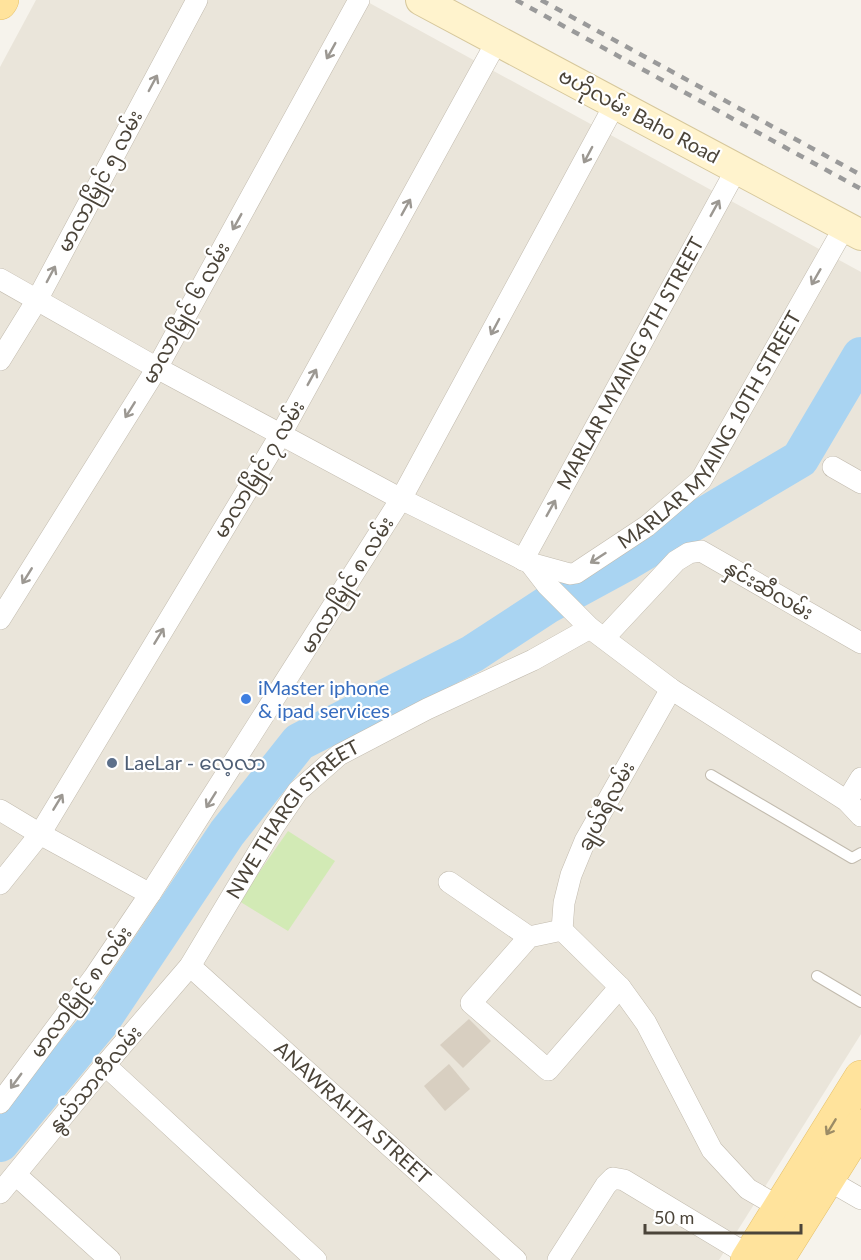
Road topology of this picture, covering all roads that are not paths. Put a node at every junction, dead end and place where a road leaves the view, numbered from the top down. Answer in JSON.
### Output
{"nodes":[{"id":1,"x":197,"y":0,"type":"edge"},
{"id":2,"x":359,"y":0,"type":"edge"},
{"id":3,"x":421,"y":0,"type":"edge"},
{"id":4,"x":497,"y":41,"type":"junction"},
{"id":5,"x":615,"y":104,"type":"junction"},
{"id":6,"x":736,"y":168,"type":"junction"},
{"id":7,"x":854,"y":231,"type":"edge"},
{"id":8,"x":0,"y":279,"type":"edge"},
{"id":9,"x":37,"y":300,"type":"junction"},
{"id":10,"x":0,"y":360,"type":"edge"},
{"id":11,"x":157,"y":368,"type":"junction"},
{"id":12,"x":281,"y":434,"type":"junction"},
{"id":13,"x":833,"y":467,"type":"dead end"},
{"id":14,"x":861,"y":483,"type":"edge"},
{"id":15,"x":401,"y":500,"type":"junction"},
{"id":16,"x":676,"y":561,"type":"joint"},
{"id":17,"x":527,"y":562,"type":"junction"},
{"id":18,"x":0,"y":620,"type":"edge"},
{"id":19,"x":597,"y":633,"type":"junction"},
{"id":20,"x":861,"y":643,"type":"edge"},
{"id":21,"x":671,"y":689,"type":"junction"},
{"id":22,"x":711,"y":775,"type":"dead end"},
{"id":23,"x":861,"y":778,"type":"edge"},
{"id":24,"x":854,"y":809,"type":"edge"},
{"id":25,"x":0,"y":810,"type":"edge"},
{"id":26,"x":40,"y":834,"type":"junction"},
{"id":27,"x":861,"y":853,"type":"edge"},
{"id":28,"x":449,"y":882,"type":"dead end"},
{"id":29,"x":0,"y":884,"type":"edge"},
{"id":30,"x":150,"y":894,"type":"junction"},
{"id":31,"x":562,"y":930,"type":"junction"},
{"id":32,"x":529,"y":937,"type":"junction"},
{"id":33,"x":190,"y":966,"type":"junction"},
{"id":34,"x":817,"y":976,"type":"dead end"},
{"id":35,"x":620,"y":987,"type":"junction"},
{"id":36,"x":861,"y":1002,"type":"edge"},
{"id":37,"x":105,"y":1065,"type":"junction"},
{"id":38,"x":861,"y":1077,"type":"edge"},
{"id":39,"x":0,"y":1103,"type":"edge"},
{"id":40,"x":861,"y":1126,"type":"edge"},
{"id":41,"x":16,"y":1175,"type":"junction"},
{"id":42,"x":828,"y":1180,"type":"junction"},
{"id":43,"x":0,"y":1193,"type":"edge"},
{"id":44,"x":861,"y":1199,"type":"edge"},
{"id":45,"x":785,"y":1217,"type":"junction"},
{"id":46,"x":758,"y":1259,"type":"edge"},
{"id":47,"x":110,"y":1260,"type":"edge"},
{"id":48,"x":316,"y":1260,"type":"edge"},
{"id":49,"x":516,"y":1260,"type":"edge"},
{"id":50,"x":558,"y":1260,"type":"edge"}],
"edges":[{"from":9,"to":1,"type":"street","name":"မာလာမြိုင် ၅ လမ်း","one_way":true},
{"from":2,"to":11,"type":"street","name":"မာလာမြိုင် ၆ လမ်း","one_way":true},
{"from":3,"to":4,"type":"main road","name":"ဗဟိုလမ်း Baho Road"},
{"from":4,"to":5,"type":"main road","name":"ဗဟိုလမ်း Baho Road"},
{"from":12,"to":4,"type":"street","name":"မာလာမြိုင် ၇ လမ်း","one_way":true},
{"from":5,"to":6,"type":"main road","name":"ဗဟိုလမ်း Baho Road"},
{"from":5,"to":15,"type":"street","name":"မာလာမြိုင် ၈ လမ်း","one_way":true},
{"from":6,"to":7,"type":"main road","name":"ဗဟိုလမ်း Baho Road"},
{"from":17,"to":6,"type":"street","name":"MARLAR MYAING 9TH STREET","one_way":true},
{"from":7,"to":17,"type":"street","name":"MARLAR MYAING 10TH STREET","one_way":true},
{"from":8,"to":9,"type":"street","name":"MARLAR MYAING 10TH STREET"},
{"from":9,"to":10,"type":"street","name":"မာလာမြိုင် ၅ လမ်း"},
{"from":9,"to":11,"type":"street","name":"MARLAR MYAING 10TH STREET"},
{"from":11,"to":12,"type":"street","name":"MARLAR MYAING 10TH STREET"},
{"from":11,"to":18,"type":"street","name":"မာလာမြိုင် ၆ လမ်း","one_way":true},
{"from":12,"to":15,"type":"street","name":"MARLAR MYAING 10TH STREET"},
{"from":26,"to":12,"type":"street","name":"မာလာမြိုင် ၇ လမ်း","one_way":true},
{"from":13,"to":14,"type":"street"},
{"from":15,"to":17,"type":"street","name":"MARLAR MYAING 10TH STREET"},
{"from":15,"to":30,"type":"street","name":"မာလာမြိုင် ၈ လမ်း","one_way":true},
{"from":16,"to":19,"type":"street","name":"NWE THARGI STREET"},
{"from":16,"to":20,"type":"street","name":"နှင်းဆီလမ်း"},
{"from":17,"to":19,"type":"street"},
{"from":19,"to":21,"type":"street"},
{"from":19,"to":33,"type":"street","name":"NWE THARGI STREET"},
{"from":21,"to":24,"type":"street"},
{"from":21,"to":31,"type":"street","name":"ချယ်ရီလမ်း"},
{"from":22,"to":27,"type":"lane"},
{"from":23,"to":24,"type":"street"},
{"from":25,"to":26,"type":"street"},
{"from":26,"to":29,"type":"street","name":"မာလာမြိုင် ၇ လမ်း"},
{"from":26,"to":30,"type":"street"},
{"from":28,"to":32,"type":"street"},
{"from":30,"to":39,"type":"street","name":"မာလာမြိုင် ၈ လမ်း","one_way":true},
{"from":31,"to":32,"type":"street"},
{"from":31,"to":35,"type":"street"},
{"from":32,"to":35,"type":"street"},
{"from":33,"to":37,"type":"street","name":"နွယ်သာကီလမ်း"},
{"from":33,"to":49,"type":"street","name":"ANAWRAHTA STREET"},
{"from":34,"to":36,"type":"lane"},
{"from":35,"to":45,"type":"street"},
{"from":37,"to":41,"type":"street","name":"နွယ်သာကီလမ်း"},
{"from":37,"to":48,"type":"street"},
{"from":38,"to":45,"type":"main road","one_way":true},
{"from":40,"to":42,"type":"main road"},
{"from":41,"to":43,"type":"street","name":"နွယ်သာကီလမ်း"},
{"from":41,"to":47,"type":"street"},
{"from":42,"to":44,"type":"street"},
{"from":42,"to":45,"type":"main road"},
{"from":45,"to":46,"type":"main road"},
{"from":46,"to":50,"type":"street"}]}
